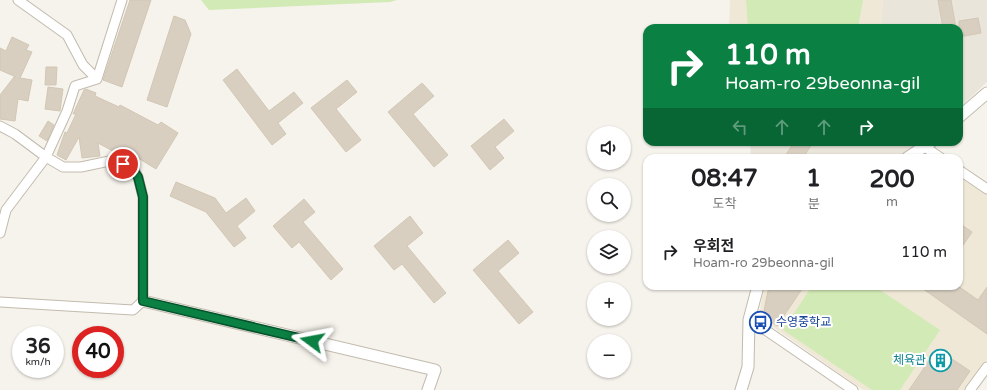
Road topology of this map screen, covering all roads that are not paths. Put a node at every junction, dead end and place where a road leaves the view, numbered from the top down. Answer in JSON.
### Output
{"nodes":[{"id":1,"x":18,"y":0,"type":"edge"},
{"id":2,"x":122,"y":0,"type":"edge"},
{"id":3,"x":97,"y":79,"type":"junction"},
{"id":4,"x":987,"y":93,"type":"edge"},
{"id":5,"x":963,"y":114,"type":"edge"},
{"id":6,"x":0,"y":126,"type":"edge"},
{"id":7,"x":926,"y":146,"type":"edge"},
{"id":8,"x":929,"y":146,"type":"edge"},
{"id":9,"x":913,"y":154,"type":"edge"},
{"id":10,"x":937,"y":154,"type":"edge"},
{"id":11,"x":46,"y":157,"type":"junction"},
{"id":12,"x":963,"y":173,"type":"edge"},
{"id":13,"x":987,"y":189,"type":"edge"},
{"id":14,"x":0,"y":233,"type":"edge"},
{"id":15,"x":757,"y":290,"type":"edge"},
{"id":16,"x":143,"y":301,"type":"junction"},
{"id":17,"x":0,"y":302,"type":"edge"},
{"id":18,"x":749,"y":320,"type":"junction"},
{"id":19,"x":987,"y":367,"type":"edge"},
{"id":20,"x":428,"y":390,"type":"edge"},
{"id":21,"x":741,"y":390,"type":"edge"},
{"id":22,"x":853,"y":390,"type":"edge"},
{"id":23,"x":970,"y":390,"type":"edge"}],
"edges":[{"from":1,"to":3,"type":"street"},
{"from":2,"to":3,"type":"street"},
{"from":3,"to":11,"type":"street"},
{"from":4,"to":5,"type":"street"},
{"from":6,"to":11,"type":"street"},
{"from":7,"to":9,"type":"street"},
{"from":8,"to":10,"type":"street"},
{"from":11,"to":14,"type":"street"},
{"from":11,"to":16,"type":"street"},
{"from":12,"to":13,"type":"street"},
{"from":15,"to":18,"type":"street"},
{"from":16,"to":17,"type":"street"},
{"from":16,"to":20,"type":"street"},
{"from":18,"to":21,"type":"street"},
{"from":18,"to":22,"type":"street"},
{"from":19,"to":23,"type":"street"}]}
